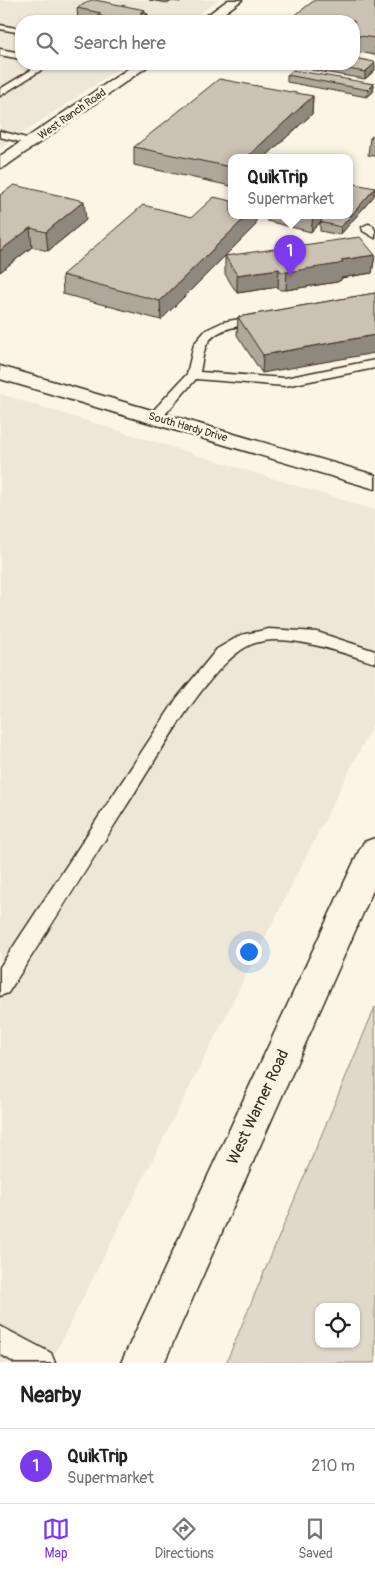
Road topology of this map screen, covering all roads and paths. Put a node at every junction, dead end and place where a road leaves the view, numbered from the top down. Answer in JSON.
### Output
{"nodes":[{"id":1,"x":236,"y":0,"type":"edge"},
{"id":2,"x":214,"y":15,"type":"edge"},
{"id":3,"x":0,"y":27,"type":"edge"},
{"id":4,"x":15,"y":30,"type":"edge"},
{"id":5,"x":0,"y":52,"type":"edge"},
{"id":6,"x":15,"y":55,"type":"edge"},
{"id":7,"x":37,"y":70,"type":"edge"},
{"id":8,"x":135,"y":70,"type":"edge"},
{"id":9,"x":0,"y":93,"type":"edge"},
{"id":10,"x":0,"y":134,"type":"edge"},
{"id":11,"x":31,"y":142,"type":"junction"},
{"id":12,"x":0,"y":163,"type":"edge"},
{"id":13,"x":277,"y":317,"type":"edge"},
{"id":14,"x":375,"y":364,"type":"edge"},
{"id":15,"x":0,"y":372,"type":"edge"},
{"id":16,"x":193,"y":375,"type":"junction"},
{"id":17,"x":155,"y":417,"type":"junction"},
{"id":18,"x":375,"y":482,"type":"edge"},
{"id":19,"x":375,"y":657,"type":"edge"},
{"id":20,"x":375,"y":851,"type":"edge"},
{"id":21,"x":0,"y":986,"type":"edge"},
{"id":22,"x":0,"y":1339,"type":"edge"},
{"id":23,"x":41,"y":1363,"type":"edge"},
{"id":24,"x":142,"y":1363,"type":"edge"}],
"edges":[{"from":1,"to":2,"type":"street"},
{"from":3,"to":4,"type":"lane"},
{"from":5,"to":6,"type":"lane"},
{"from":7,"to":9,"type":"lane"},
{"from":8,"to":11,"type":"street","name":"West Ranch Road"},
{"from":10,"to":11,"type":"lane"},
{"from":11,"to":12,"type":"street","name":"West Ranch Road"},
{"from":13,"to":16,"type":"lane"},
{"from":14,"to":16,"type":"lane"},
{"from":15,"to":17,"type":"street","name":"South Hardy Drive"},
{"from":16,"to":17,"type":"lane"},
{"from":17,"to":18,"type":"street","name":"South Hardy Drive"},
{"from":19,"to":21,"type":"lane"},
{"from":20,"to":24,"type":"street","name":"West Warner Road"},
{"from":22,"to":23,"type":"lane"}]}
